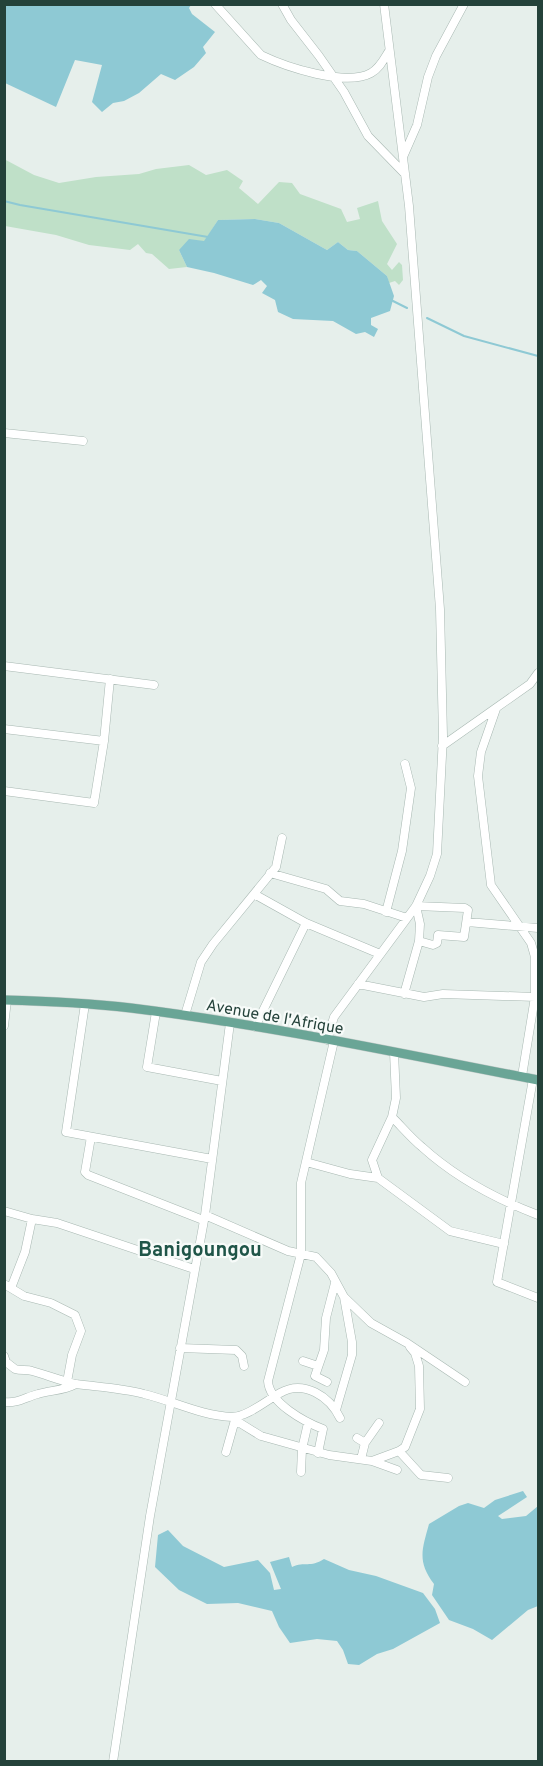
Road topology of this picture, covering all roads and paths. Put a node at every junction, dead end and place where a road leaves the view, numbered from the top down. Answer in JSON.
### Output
{"nodes":[{"id":1,"x":215,"y":4,"type":"edge"},
{"id":2,"x":282,"y":4,"type":"edge"},
{"id":3,"x":384,"y":4,"type":"edge"},
{"id":4,"x":464,"y":4,"type":"edge"},
{"id":5,"x":389,"y":51,"type":"junction"},
{"id":6,"x":333,"y":77,"type":"junction"},
{"id":7,"x":403,"y":158,"type":"junction"},
{"id":8,"x":405,"y":174,"type":"junction"},
{"id":9,"x":4,"y":433,"type":"edge"},
{"id":10,"x":83,"y":441,"type":"dead end"},
{"id":11,"x":4,"y":666,"type":"edge"},
{"id":12,"x":538,"y":673,"type":"edge"},
{"id":13,"x":110,"y":679,"type":"junction"},
{"id":14,"x":154,"y":685,"type":"dead end"},
{"id":15,"x":496,"y":709,"type":"junction"},
{"id":16,"x":4,"y":729,"type":"edge"},
{"id":17,"x":104,"y":741,"type":"junction"},
{"id":18,"x":442,"y":746,"type":"junction"},
{"id":19,"x":405,"y":764,"type":"dead end"},
{"id":20,"x":4,"y":791,"type":"edge"},
{"id":21,"x":282,"y":838,"type":"dead end"},
{"id":22,"x":270,"y":873,"type":"junction"},
{"id":23,"x":254,"y":894,"type":"junction"},
{"id":24,"x":416,"y":906,"type":"junction"},
{"id":25,"x":386,"y":912,"type":"junction"},
{"id":26,"x":407,"y":918,"type":"junction"},
{"id":27,"x":466,"y":922,"type":"junction"},
{"id":28,"x":306,"y":923,"type":"junction"},
{"id":29,"x":520,"y":927,"type":"junction"},
{"id":30,"x":538,"y":928,"type":"edge"},
{"id":31,"x":419,"y":941,"type":"junction"},
{"id":32,"x":380,"y":954,"type":"junction"},
{"id":33,"x":537,"y":958,"type":"edge"},
{"id":34,"x":358,"y":984,"type":"junction"},
{"id":35,"x":405,"y":994,"type":"junction"},
{"id":36,"x":535,"y":997,"type":"junction"},
{"id":37,"x":6,"y":1000,"type":"edge"},
{"id":38,"x":85,"y":1004,"type":"junction"},
{"id":39,"x":156,"y":1012,"type":"junction"},
{"id":40,"x":185,"y":1015,"type":"junction"},
{"id":41,"x":230,"y":1023,"type":"junction"},
{"id":42,"x":4,"y":1026,"type":"edge"},
{"id":43,"x":255,"y":1028,"type":"junction"},
{"id":44,"x":330,"y":1040,"type":"junction"},
{"id":45,"x":394,"y":1052,"type":"junction"},
{"id":46,"x":522,"y":1076,"type":"junction"},
{"id":47,"x":536,"y":1079,"type":"edge"},
{"id":48,"x":222,"y":1081,"type":"junction"},
{"id":49,"x":392,"y":1117,"type":"junction"},
{"id":50,"x":92,"y":1137,"type":"junction"},
{"id":51,"x":212,"y":1159,"type":"junction"},
{"id":52,"x":306,"y":1162,"type":"junction"},
{"id":53,"x":378,"y":1178,"type":"junction"},
{"id":54,"x":511,"y":1205,"type":"junction"},
{"id":55,"x":4,"y":1211,"type":"edge"},
{"id":56,"x":538,"y":1215,"type":"edge"},
{"id":57,"x":204,"y":1218,"type":"junction"},
{"id":58,"x":32,"y":1219,"type":"junction"},
{"id":59,"x":504,"y":1244,"type":"junction"},
{"id":60,"x":302,"y":1254,"type":"junction"},
{"id":61,"x":194,"y":1269,"type":"junction"},
{"id":62,"x":335,"y":1284,"type":"junction"},
{"id":63,"x":8,"y":1286,"type":"edge"},
{"id":64,"x":344,"y":1297,"type":"junction"},
{"id":65,"x":538,"y":1298,"type":"edge"},
{"id":66,"x":407,"y":1343,"type":"junction"},
{"id":67,"x":180,"y":1348,"type":"junction"},
{"id":68,"x":5,"y":1360,"type":"edge"},
{"id":69,"x":303,"y":1361,"type":"dead end"},
{"id":70,"x":244,"y":1366,"type":"dead end"},
{"id":71,"x":318,"y":1366,"type":"junction"},
{"id":72,"x":327,"y":1382,"type":"dead end"},
{"id":73,"x":465,"y":1382,"type":"dead end"},
{"id":74,"x":71,"y":1383,"type":"junction"},
{"id":75,"x":275,"y":1397,"type":"junction"},
{"id":76,"x":170,"y":1401,"type":"junction"},
{"id":77,"x":4,"y":1402,"type":"edge"},
{"id":78,"x":336,"y":1410,"type":"junction"},
{"id":79,"x":340,"y":1418,"type":"dead end"},
{"id":80,"x":235,"y":1419,"type":"junction"},
{"id":81,"x":308,"y":1423,"type":"junction"},
{"id":82,"x":379,"y":1423,"type":"dead end"},
{"id":83,"x":357,"y":1438,"type":"dead end"},
{"id":84,"x":365,"y":1443,"type":"junction"},
{"id":85,"x":302,"y":1449,"type":"junction"},
{"id":86,"x":399,"y":1451,"type":"junction"},
{"id":87,"x":226,"y":1452,"type":"dead end"},
{"id":88,"x":318,"y":1453,"type":"junction"},
{"id":89,"x":361,"y":1459,"type":"junction"},
{"id":90,"x":372,"y":1461,"type":"junction"},
{"id":91,"x":397,"y":1470,"type":"dead end"},
{"id":92,"x":301,"y":1472,"type":"dead end"},
{"id":93,"x":448,"y":1478,"type":"dead end"},
{"id":94,"x":113,"y":1761,"type":"edge"}],
"edges":[{"from":1,"to":6,"type":"street"},
{"from":2,"to":6,"type":"street"},
{"from":3,"to":5,"type":"street"},
{"from":4,"to":7,"type":"street"},
{"from":5,"to":6,"type":"street"},
{"from":5,"to":7,"type":"street"},
{"from":6,"to":8,"type":"street"},
{"from":7,"to":8,"type":"street"},
{"from":8,"to":18,"type":"street"},
{"from":9,"to":10,"type":"street"},
{"from":11,"to":13,"type":"street"},
{"from":12,"to":15,"type":"street"},
{"from":13,"to":14,"type":"street"},
{"from":13,"to":17,"type":"street"},
{"from":15,"to":18,"type":"street"},
{"from":15,"to":29,"type":"street"},
{"from":16,"to":17,"type":"street"},
{"from":17,"to":20,"type":"street"},
{"from":18,"to":24,"type":"street"},
{"from":19,"to":25,"type":"street"},
{"from":21,"to":22,"type":"street"},
{"from":22,"to":23,"type":"street"},
{"from":22,"to":25,"type":"street"},
{"from":23,"to":28,"type":"street"},
{"from":23,"to":40,"type":"street"},
{"from":24,"to":26,"type":"street"},
{"from":24,"to":27,"type":"street"},
{"from":24,"to":31,"type":"street"},
{"from":25,"to":26,"type":"street"},
{"from":26,"to":32,"type":"street"},
{"from":27,"to":29,"type":"street"},
{"from":27,"to":31,"type":"street"},
{"from":28,"to":32,"type":"street"},
{"from":28,"to":43,"type":"street"},
{"from":29,"to":30,"type":"street"},
{"from":29,"to":33,"type":"street"},
{"from":31,"to":35,"type":"street"},
{"from":32,"to":34,"type":"street"},
{"from":33,"to":36,"type":"street"},
{"from":34,"to":35,"type":"street"},
{"from":34,"to":44,"type":"street"},
{"from":35,"to":36,"type":"street"},
{"from":36,"to":46,"type":"street"},
{"from":37,"to":38,"type":"main road","name":"Avenue de l'Afrique"},
{"from":37,"to":42,"type":"street"},
{"from":38,"to":39,"type":"main road","name":"Avenue de l'Afrique"},
{"from":38,"to":50,"type":"street"},
{"from":39,"to":40,"type":"main road","name":"Avenue de l'Afrique"},
{"from":39,"to":48,"type":"street"},
{"from":40,"to":41,"type":"main road","name":"Avenue de l'Afrique"},
{"from":41,"to":43,"type":"main road","name":"Avenue de l'Afrique"},
{"from":41,"to":48,"type":"street"},
{"from":43,"to":44,"type":"main road","name":"Avenue de l'Afrique"},
{"from":44,"to":45,"type":"main road","name":"Avenue de l'Afrique"},
{"from":44,"to":52,"type":"street"},
{"from":45,"to":46,"type":"main road","name":"Avenue de l'Afrique"},
{"from":45,"to":49,"type":"street"},
{"from":46,"to":47,"type":"main road","name":"Avenue de l'Afrique"},
{"from":47,"to":54,"type":"street"},
{"from":48,"to":51,"type":"street"},
{"from":49,"to":53,"type":"street"},
{"from":49,"to":54,"type":"street"},
{"from":50,"to":51,"type":"street"},
{"from":50,"to":57,"type":"street"},
{"from":51,"to":57,"type":"street"},
{"from":52,"to":53,"type":"street"},
{"from":52,"to":60,"type":"street"},
{"from":53,"to":59,"type":"street"},
{"from":54,"to":56,"type":"street"},
{"from":54,"to":59,"type":"street"},
{"from":55,"to":58,"type":"street"},
{"from":57,"to":60,"type":"street"},
{"from":57,"to":61,"type":"street"},
{"from":58,"to":61,"type":"street"},
{"from":58,"to":63,"type":"street"},
{"from":59,"to":65,"type":"street"},
{"from":60,"to":62,"type":"street"},
{"from":60,"to":75,"type":"street"},
{"from":61,"to":67,"type":"street"},
{"from":62,"to":64,"type":"street"},
{"from":62,"to":71,"type":"street"},
{"from":63,"to":74,"type":"street"},
{"from":64,"to":66,"type":"street"},
{"from":64,"to":78,"type":"street"},
{"from":66,"to":73,"type":"street"},
{"from":66,"to":86,"type":"street"},
{"from":67,"to":70,"type":"street"},
{"from":67,"to":76,"type":"street"},
{"from":68,"to":74,"type":"street"},
{"from":69,"to":71,"type":"street"},
{"from":71,"to":72,"type":"street"},
{"from":74,"to":76,"type":"street"},
{"from":74,"to":77,"type":"street"},
{"from":75,"to":78,"type":"street"},
{"from":75,"to":80,"type":"street"},
{"from":75,"to":81,"type":"street"},
{"from":76,"to":80,"type":"street"},
{"from":76,"to":94,"type":"street"},
{"from":78,"to":79,"type":"street"},
{"from":80,"to":85,"type":"street"},
{"from":80,"to":87,"type":"street"},
{"from":81,"to":85,"type":"street"},
{"from":81,"to":88,"type":"street"},
{"from":82,"to":84,"type":"street"},
{"from":83,"to":84,"type":"street"},
{"from":84,"to":89,"type":"street"},
{"from":85,"to":88,"type":"street"},
{"from":85,"to":92,"type":"street"},
{"from":86,"to":90,"type":"street"},
{"from":86,"to":93,"type":"street"},
{"from":88,"to":89,"type":"street"},
{"from":89,"to":90,"type":"street"},
{"from":90,"to":91,"type":"street"}]}
